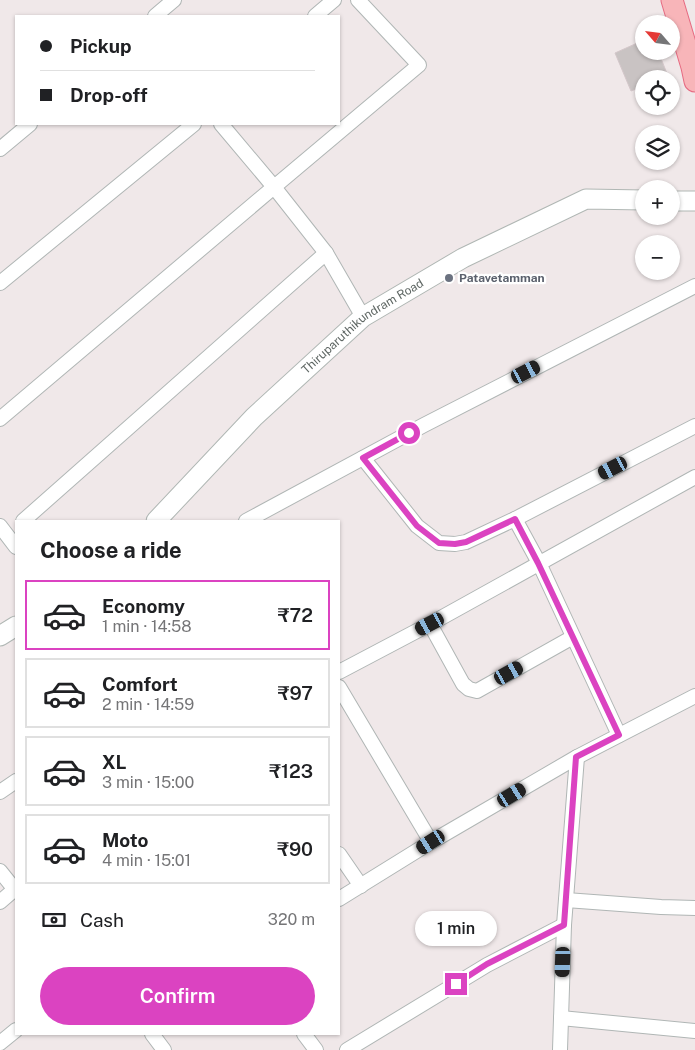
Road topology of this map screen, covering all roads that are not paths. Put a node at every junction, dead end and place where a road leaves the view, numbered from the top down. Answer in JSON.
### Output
{"nodes":[{"id":1,"x":174,"y":0,"type":"edge"},
{"id":2,"x":334,"y":0,"type":"edge"},
{"id":3,"x":358,"y":0,"type":"edge"},
{"id":4,"x":672,"y":0,"type":"edge"},
{"id":5,"x":156,"y":15,"type":"edge"},
{"id":6,"x":316,"y":15,"type":"edge"},
{"id":7,"x":695,"y":81,"type":"edge"},
{"id":8,"x":29,"y":125,"type":"edge"},
{"id":9,"x":193,"y":125,"type":"edge"},
{"id":10,"x":222,"y":125,"type":"edge"},
{"id":11,"x":0,"y":149,"type":"edge"},
{"id":12,"x":274,"y":187,"type":"junction"},
{"id":13,"x":635,"y":200,"type":"edge"},
{"id":14,"x":680,"y":201,"type":"edge"},
{"id":15,"x":695,"y":202,"type":"edge"},
{"id":16,"x":326,"y":253,"type":"junction"},
{"id":17,"x":0,"y":283,"type":"edge"},
{"id":18,"x":695,"y":286,"type":"edge"},
{"id":19,"x":363,"y":317,"type":"junction"},
{"id":20,"x":0,"y":419,"type":"edge"},
{"id":21,"x":695,"y":426,"type":"edge"},
{"id":22,"x":363,"y":458,"type":"junction"},
{"id":23,"x":695,"y":477,"type":"edge"},
{"id":24,"x":515,"y":519,"type":"junction"},
{"id":25,"x":24,"y":520,"type":"edge"},
{"id":26,"x":157,"y":520,"type":"edge"},
{"id":27,"x":248,"y":520,"type":"edge"},
{"id":28,"x":8,"y":529,"type":"edge"},
{"id":29,"x":15,"y":545,"type":"edge"},
{"id":30,"x":538,"y":563,"type":"junction"},
{"id":31,"x":430,"y":624,"type":"junction"},
{"id":32,"x":573,"y":637,"type":"junction"},
{"id":33,"x":340,"y":671,"type":"edge"},
{"id":34,"x":340,"y":689,"type":"edge"},
{"id":35,"x":695,"y":696,"type":"edge"},
{"id":36,"x":619,"y":735,"type":"junction"},
{"id":37,"x":576,"y":757,"type":"junction"},
{"id":38,"x":15,"y":782,"type":"edge"},
{"id":39,"x":0,"y":792,"type":"edge"},
{"id":40,"x":431,"y":842,"type":"junction"},
{"id":41,"x":340,"y":855,"type":"edge"},
{"id":42,"x":0,"y":871,"type":"edge"},
{"id":43,"x":361,"y":886,"type":"junction"},
{"id":44,"x":15,"y":889,"type":"edge"},
{"id":45,"x":15,"y":891,"type":"edge"},
{"id":46,"x":340,"y":898,"type":"edge"},
{"id":47,"x":566,"y":900,"type":"junction"},
{"id":48,"x":0,"y":902,"type":"edge"},
{"id":49,"x":695,"y":908,"type":"edge"},
{"id":50,"x":564,"y":925,"type":"junction"},
{"id":51,"x":562,"y":1018,"type":"junction"},
{"id":52,"x":15,"y":1031,"type":"edge"},
{"id":53,"x":695,"y":1031,"type":"edge"},
{"id":54,"x":153,"y":1035,"type":"edge"},
{"id":55,"x":305,"y":1035,"type":"edge"},
{"id":56,"x":0,"y":1043,"type":"edge"},
{"id":57,"x":164,"y":1050,"type":"edge"},
{"id":58,"x":316,"y":1050,"type":"edge"},
{"id":59,"x":347,"y":1050,"type":"edge"},
{"id":60,"x":560,"y":1050,"type":"edge"}],
"edges":[{"from":1,"to":5,"type":"street"},
{"from":2,"to":6,"type":"street"},
{"from":3,"to":12,"type":"street"},
{"from":4,"to":7,"type":"main road"},
{"from":8,"to":11,"type":"street"},
{"from":9,"to":17,"type":"street"},
{"from":10,"to":12,"type":"street"},
{"from":12,"to":16,"type":"street"},
{"from":12,"to":20,"type":"street"},
{"from":13,"to":19,"type":"street","name":"Thiruparuthikundram Road"},
{"from":14,"to":15,"type":"street"},
{"from":16,"to":19,"type":"street"},
{"from":16,"to":25,"type":"street"},
{"from":18,"to":22,"type":"street"},
{"from":19,"to":26,"type":"street","name":"Thiruparuthikundram Road"},
{"from":21,"to":24,"type":"street"},
{"from":22,"to":24,"type":"street"},
{"from":22,"to":27,"type":"street"},
{"from":23,"to":30,"type":"street"},
{"from":24,"to":30,"type":"street"},
{"from":28,"to":29,"type":"street"},
{"from":30,"to":31,"type":"street"},
{"from":30,"to":32,"type":"street"},
{"from":31,"to":32,"type":"street"},
{"from":31,"to":33,"type":"street"},
{"from":32,"to":36,"type":"street"},
{"from":34,"to":40,"type":"street"},
{"from":35,"to":36,"type":"street"},
{"from":36,"to":37,"type":"street"},
{"from":37,"to":40,"type":"street"},
{"from":37,"to":47,"type":"street"},
{"from":38,"to":39,"type":"street"},
{"from":40,"to":43,"type":"street"},
{"from":41,"to":43,"type":"street"},
{"from":42,"to":44,"type":"street"},
{"from":43,"to":46,"type":"street"},
{"from":45,"to":48,"type":"street"},
{"from":47,"to":49,"type":"street"},
{"from":47,"to":50,"type":"street"},
{"from":50,"to":51,"type":"street"},
{"from":50,"to":59,"type":"street"},
{"from":51,"to":53,"type":"street"},
{"from":51,"to":60,"type":"street"},
{"from":52,"to":56,"type":"street"},
{"from":54,"to":57,"type":"street"},
{"from":55,"to":58,"type":"street"}]}
